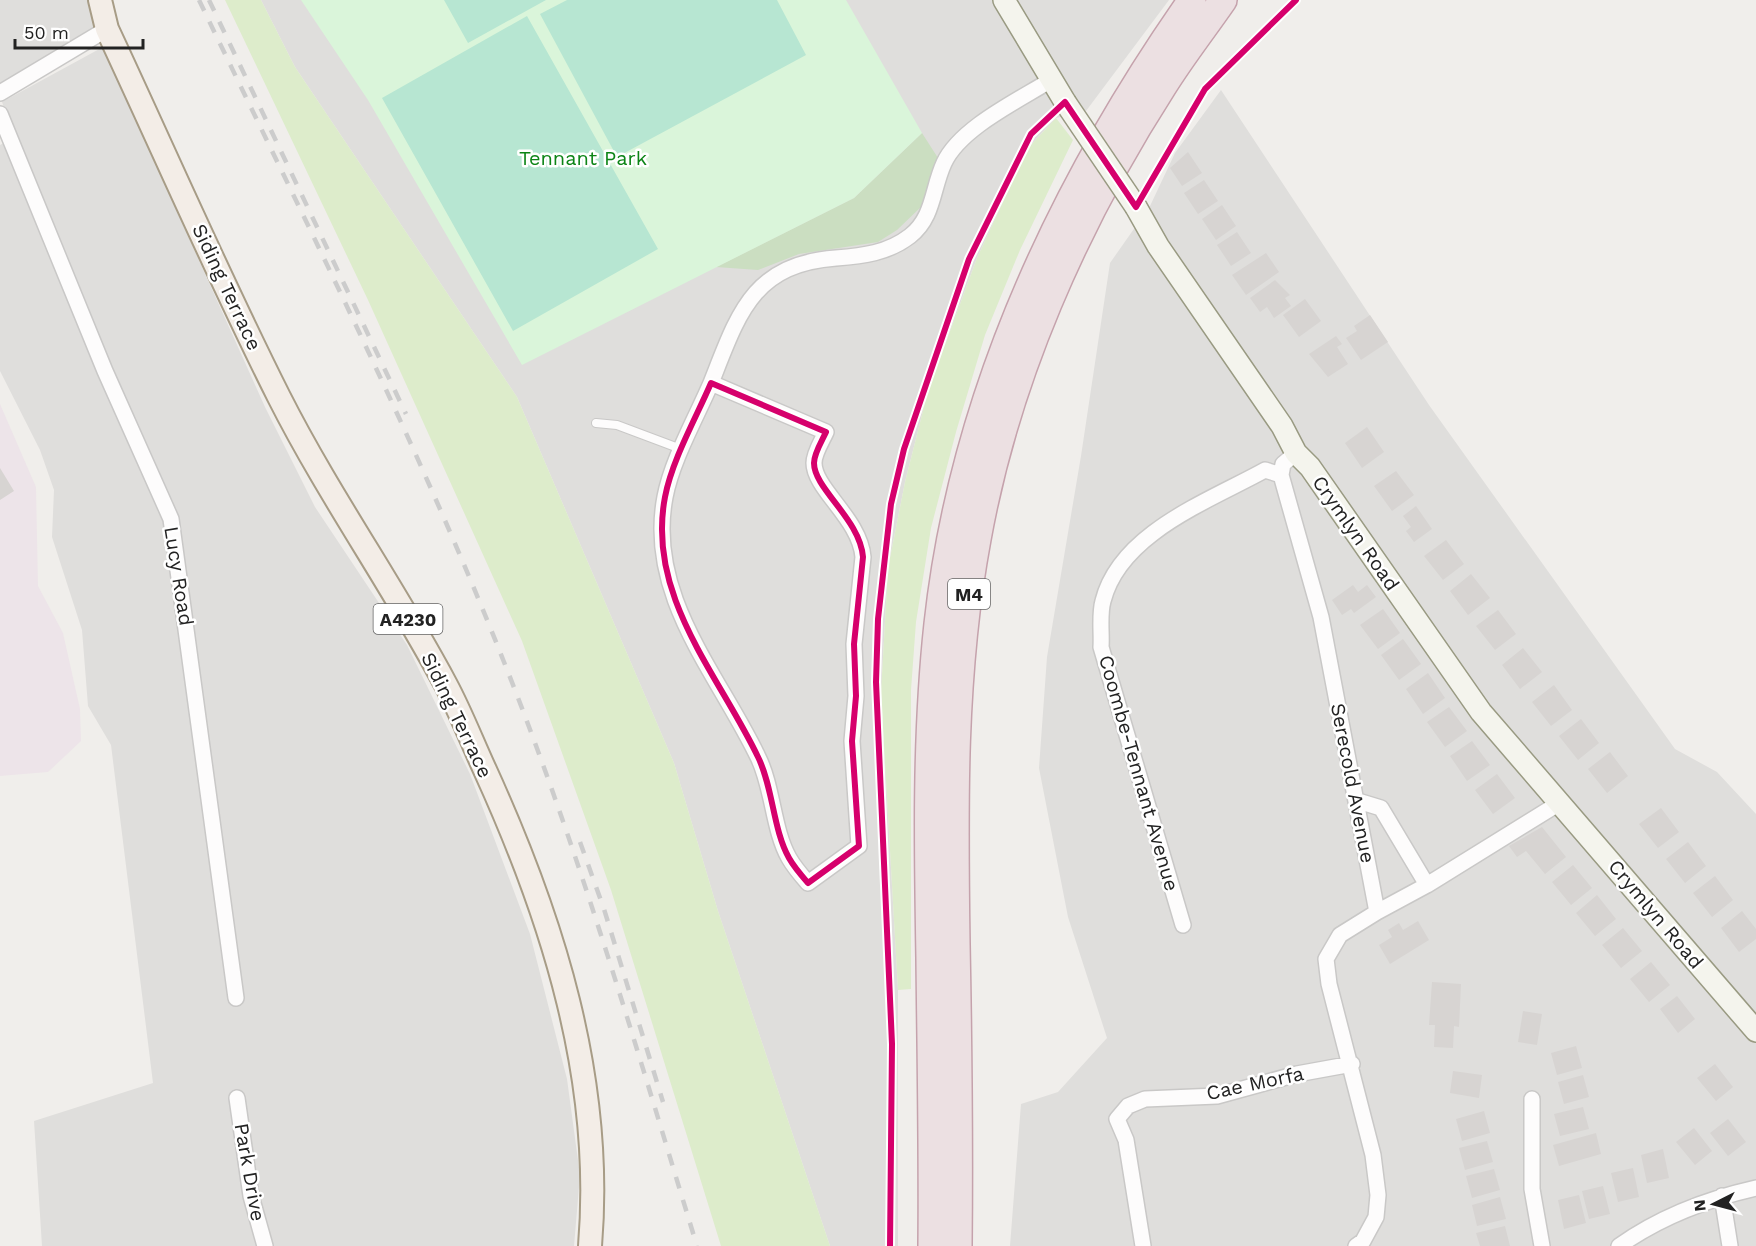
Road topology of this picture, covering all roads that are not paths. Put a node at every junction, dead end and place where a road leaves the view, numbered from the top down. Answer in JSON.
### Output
{"nodes":[{"id":1,"x":100,"y":0,"type":"edge"},
{"id":2,"x":1004,"y":0,"type":"edge"},
{"id":3,"x":1192,"y":0,"type":"edge"},
{"id":4,"x":1223,"y":0,"type":"edge"},
{"id":5,"x":107,"y":29,"type":"junction"},
{"id":6,"x":1051,"y":80,"type":"junction"},
{"id":7,"x":0,"y":93,"type":"edge"},
{"id":8,"x":0,"y":114,"type":"edge"},
{"id":9,"x":711,"y":383,"type":"junction"},
{"id":10,"x":596,"y":423,"type":"dead end"},
{"id":11,"x":682,"y":449,"type":"junction"},
{"id":12,"x":1296,"y":453,"type":"junction"},
{"id":13,"x":1281,"y":475,"type":"junction"},
{"id":14,"x":1358,"y":801,"type":"junction"},
{"id":15,"x":1561,"y":802,"type":"junction"},
{"id":16,"x":1427,"y":885,"type":"junction"},
{"id":17,"x":1377,"y":912,"type":"junction"},
{"id":18,"x":1184,"y":925,"type":"dead end"},
{"id":19,"x":236,"y":998,"type":"dead end"},
{"id":20,"x":1756,"y":1031,"type":"edge"},
{"id":21,"x":1352,"y":1064,"type":"junction"},
{"id":22,"x":237,"y":1098,"type":"dead end"},
{"id":23,"x":1532,"y":1099,"type":"dead end"},
{"id":24,"x":1756,"y":1188,"type":"edge"},
{"id":25,"x":1722,"y":1196,"type":"junction"},
{"id":26,"x":265,"y":1246,"type":"edge"},
{"id":27,"x":590,"y":1246,"type":"edge"},
{"id":28,"x":932,"y":1246,"type":"edge"},
{"id":29,"x":958,"y":1246,"type":"edge"},
{"id":30,"x":1143,"y":1246,"type":"edge"},
{"id":31,"x":1356,"y":1246,"type":"edge"},
{"id":32,"x":1542,"y":1246,"type":"edge"},
{"id":33,"x":1619,"y":1246,"type":"edge"},
{"id":34,"x":1730,"y":1246,"type":"edge"}],
"edges":[{"from":1,"to":5,"type":"main road","number":"A4230"},
{"from":2,"to":6,"type":"street","name":"Crymlyn Road"},
{"from":3,"to":28,"type":"highway","number":"M4"},
{"from":4,"to":29,"type":"highway","number":"M4"},
{"from":5,"to":7,"type":"street"},
{"from":5,"to":27,"type":"main road","name":"Siding Terrace","number":"A4230"},
{"from":6,"to":9,"type":"street"},
{"from":6,"to":12,"type":"street","name":"Crymlyn Road","bridge":true},
{"from":8,"to":19,"type":"street","name":"Lucy Road"},
{"from":9,"to":11,"type":"street"},
{"from":9,"to":11,"type":"street"},
{"from":10,"to":11,"type":"lane"},
{"from":12,"to":13,"type":"street"},
{"from":12,"to":15,"type":"street","name":"Crymlyn Road"},
{"from":13,"to":14,"type":"street","name":"Serecold Avenue"},
{"from":13,"to":18,"type":"street","name":"Coombe-Tennant Avenue"},
{"from":14,"to":16,"type":"street"},
{"from":14,"to":17,"type":"street","name":"Serecold Avenue"},
{"from":15,"to":16,"type":"street"},
{"from":15,"to":20,"type":"street","name":"Crymlyn Road"},
{"from":16,"to":17,"type":"street"},
{"from":17,"to":21,"type":"street"},
{"from":21,"to":30,"type":"street","name":"Cae Morfa"},
{"from":21,"to":31,"type":"street"},
{"from":22,"to":26,"type":"street","name":"Park Drive"},
{"from":23,"to":32,"type":"street"},
{"from":24,"to":25,"type":"street"},
{"from":25,"to":33,"type":"street"},
{"from":25,"to":34,"type":"street"}]}
